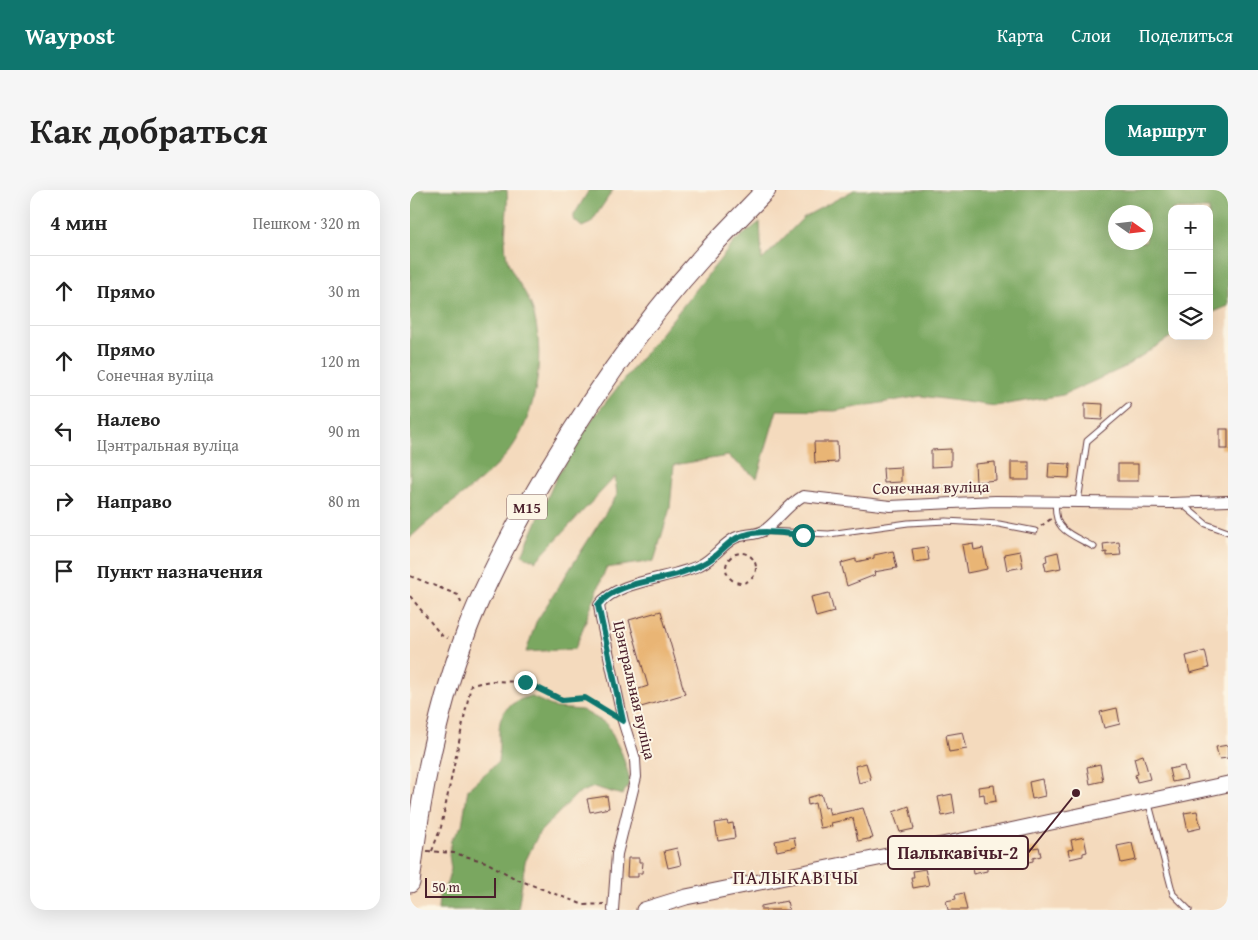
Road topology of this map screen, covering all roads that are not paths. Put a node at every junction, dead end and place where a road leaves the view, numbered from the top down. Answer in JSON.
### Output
{"nodes":[{"id":1,"x":766,"y":190,"type":"edge"},
{"id":2,"x":1128,"y":406,"type":"dead end"},
{"id":3,"x":1056,"y":500,"type":"junction"},
{"id":4,"x":1078,"y":502,"type":"junction"},
{"id":5,"x":1228,"y":502,"type":"edge"},
{"id":6,"x":1180,"y":503,"type":"junction"},
{"id":7,"x":763,"y":531,"type":"junction"},
{"id":8,"x":1035,"y":531,"type":"road end"},
{"id":9,"x":1228,"y":532,"type":"edge"},
{"id":10,"x":1094,"y":548,"type":"dead end"},
{"id":11,"x":1228,"y":784,"type":"edge"},
{"id":12,"x":1148,"y":801,"type":"junction"},
{"id":13,"x":410,"y":883,"type":"edge"},
{"id":14,"x":613,"y":907,"type":"edge"},
{"id":15,"x":644,"y":910,"type":"edge"},
{"id":16,"x":1189,"y":910,"type":"edge"}],
"edges":[{"from":1,"to":13,"type":"highway","number":"М15"},
{"from":2,"to":4,"type":"lane"},
{"from":3,"to":4,"type":"street","name":"Сонечная вуліца"},
{"from":3,"to":7,"type":"street","name":"Сонечная вуліца"},
{"from":3,"to":10,"type":"lane"},
{"from":4,"to":6,"type":"street","name":"Сонечная вуліца"},
{"from":5,"to":6,"type":"street","name":"Сонечная вуліца"},
{"from":6,"to":9,"type":"lane"},
{"from":7,"to":8,"type":"lane"},
{"from":7,"to":14,"type":"street","name":"Цэнтральная вуліца"},
{"from":11,"to":12,"type":"street"},
{"from":12,"to":15,"type":"street"},
{"from":12,"to":16,"type":"lane"}]}
